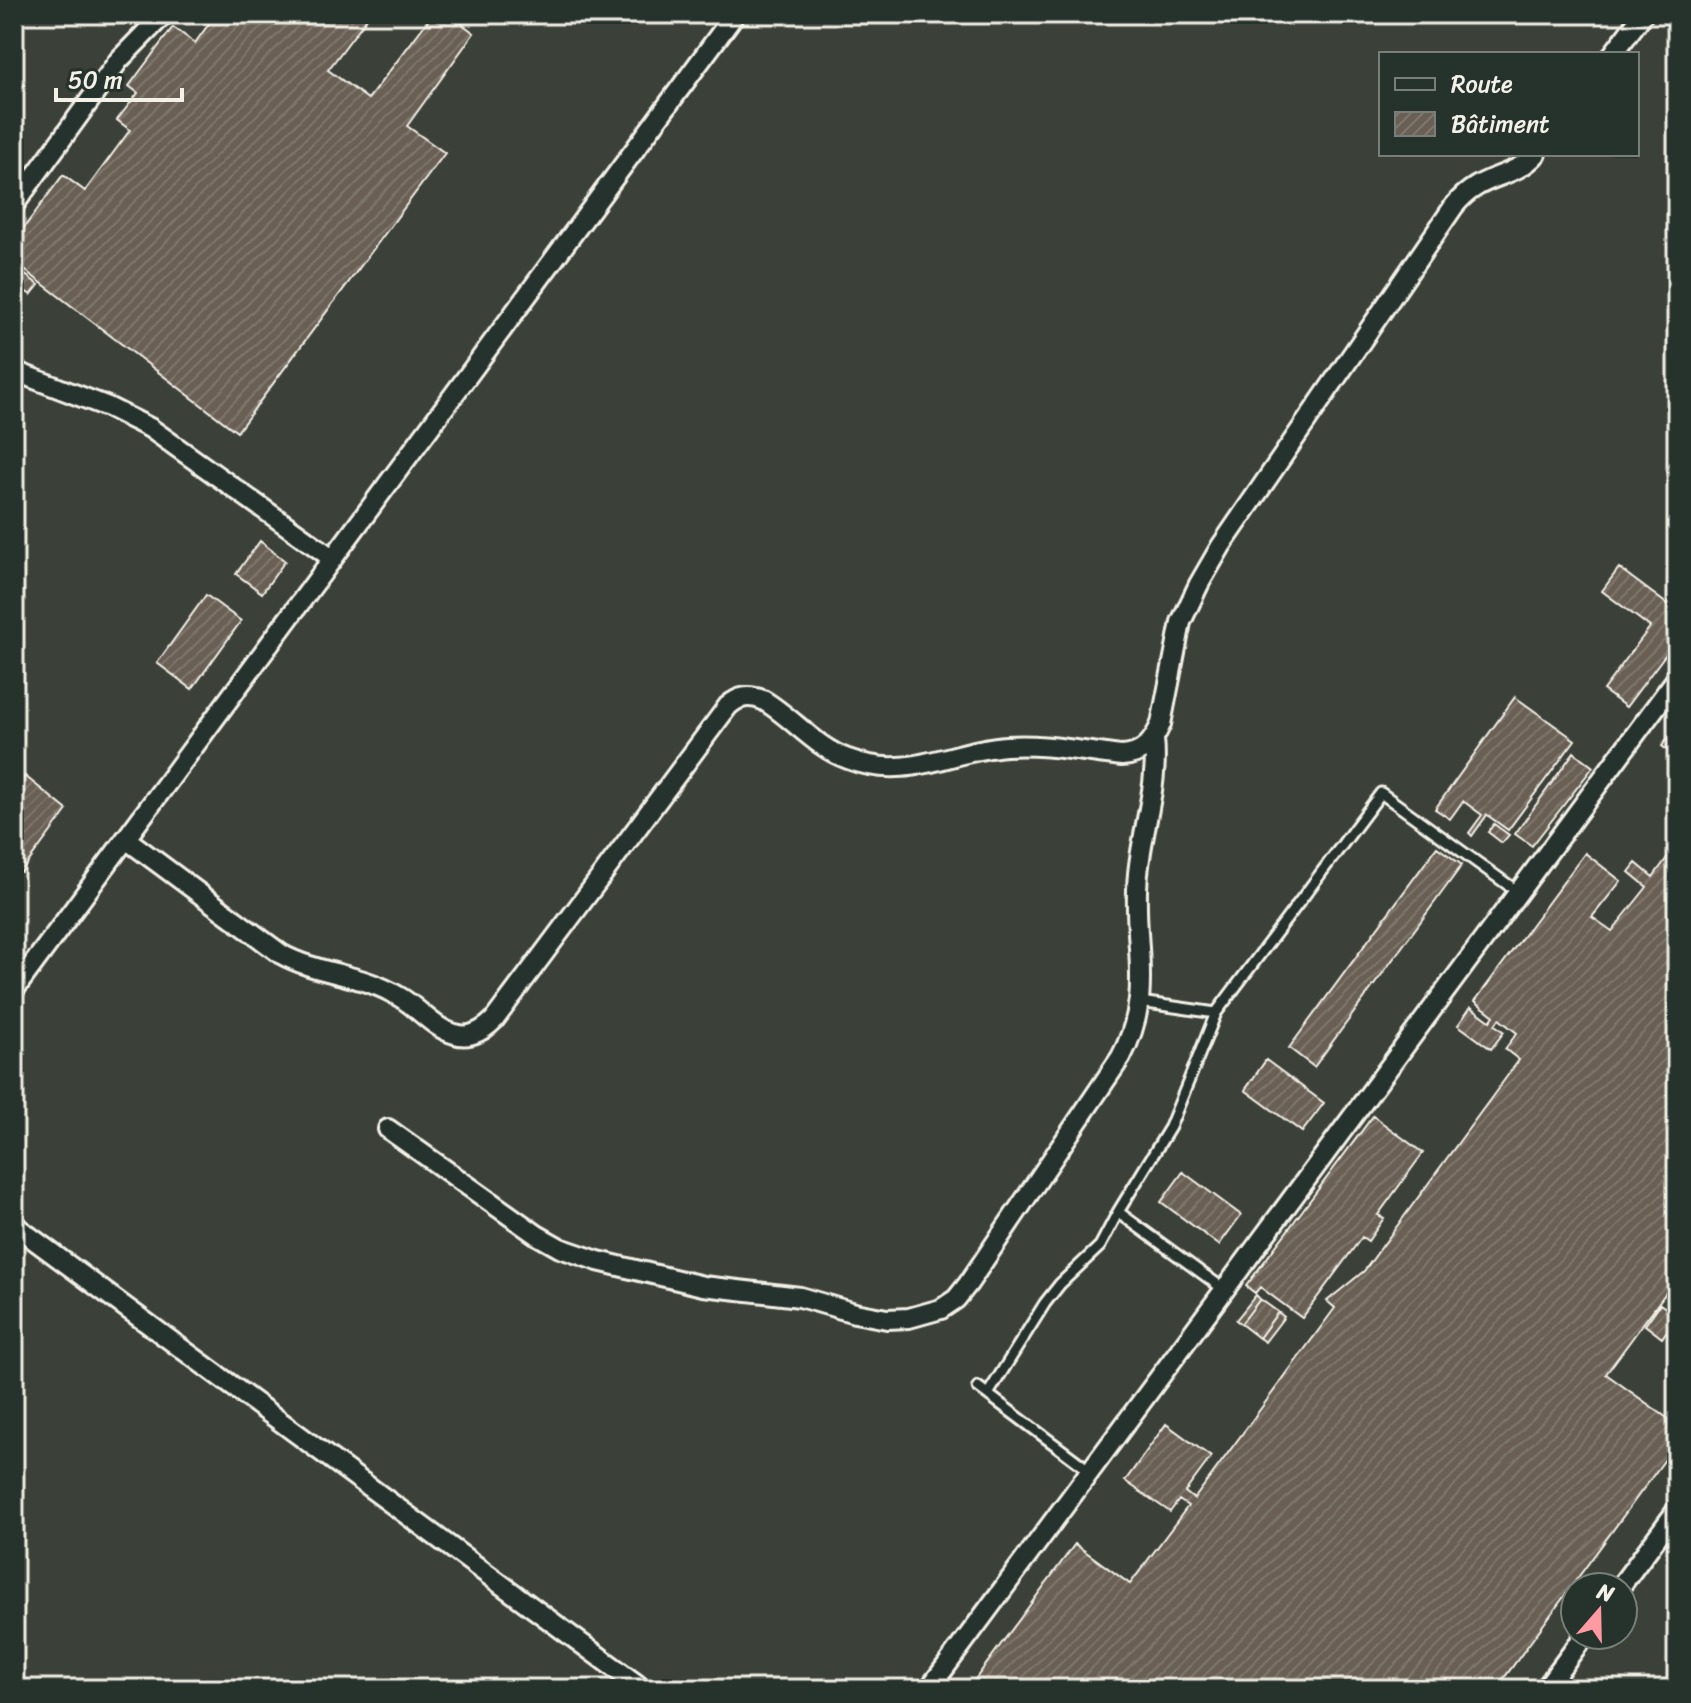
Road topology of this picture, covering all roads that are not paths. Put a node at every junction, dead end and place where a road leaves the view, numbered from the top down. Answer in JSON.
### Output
{"nodes":[{"id":1,"x":164,"y":14,"type":"edge"},
{"id":2,"x":735,"y":14,"type":"edge"},
{"id":3,"x":1643,"y":14,"type":"edge"},
{"id":4,"x":1614,"y":52,"type":"edge"},
{"id":5,"x":1534,"y":156,"type":"edge"},
{"id":6,"x":14,"y":205,"type":"edge"},
{"id":7,"x":14,"y":371,"type":"edge"},
{"id":8,"x":332,"y":558,"type":"junction"},
{"id":9,"x":1677,"y":678,"type":"edge"},
{"id":10,"x":1154,"y":739,"type":"junction"},
{"id":11,"x":126,"y":839,"type":"junction"},
{"id":12,"x":1518,"y":892,"type":"junction"},
{"id":13,"x":14,"y":990,"type":"edge"},
{"id":14,"x":1140,"y":1002,"type":"junction"},
{"id":15,"x":1216,"y":1013,"type":"junction"},
{"id":16,"x":388,"y":1129,"type":"dead end"},
{"id":17,"x":1118,"y":1212,"type":"junction"},
{"id":18,"x":14,"y":1225,"type":"edge"},
{"id":19,"x":1225,"y":1290,"type":"junction"},
{"id":20,"x":978,"y":1387,"type":"dead end"},
{"id":21,"x":988,"y":1394,"type":"junction"},
{"id":22,"x":1092,"y":1472,"type":"junction"},
{"id":23,"x":1677,"y":1510,"type":"edge"},
{"id":24,"x":1632,"y":1571,"type":"edge"},
{"id":25,"x":1573,"y":1651,"type":"edge"},
{"id":26,"x":643,"y":1689,"type":"edge"},
{"id":27,"x":929,"y":1689,"type":"edge"},
{"id":28,"x":1545,"y":1689,"type":"edge"}],
"edges":[{"from":1,"to":6,"type":"street"},
{"from":2,"to":8,"type":"street"},
{"from":3,"to":4,"type":"street"},
{"from":5,"to":10,"type":"street"},
{"from":7,"to":8,"type":"street"},
{"from":8,"to":11,"type":"street"},
{"from":9,"to":12,"type":"street"},
{"from":10,"to":11,"type":"street"},
{"from":10,"to":14,"type":"street"},
{"from":11,"to":13,"type":"street"},
{"from":12,"to":15,"type":"lane"},
{"from":12,"to":19,"type":"street"},
{"from":14,"to":15,"type":"lane"},
{"from":14,"to":16,"type":"street"},
{"from":15,"to":17,"type":"lane"},
{"from":17,"to":19,"type":"lane"},
{"from":17,"to":21,"type":"lane"},
{"from":18,"to":26,"type":"street"},
{"from":19,"to":22,"type":"street"},
{"from":20,"to":21,"type":"lane"},
{"from":21,"to":22,"type":"lane"},
{"from":22,"to":27,"type":"street"},
{"from":23,"to":24,"type":"street"},
{"from":25,"to":28,"type":"street"}]}
